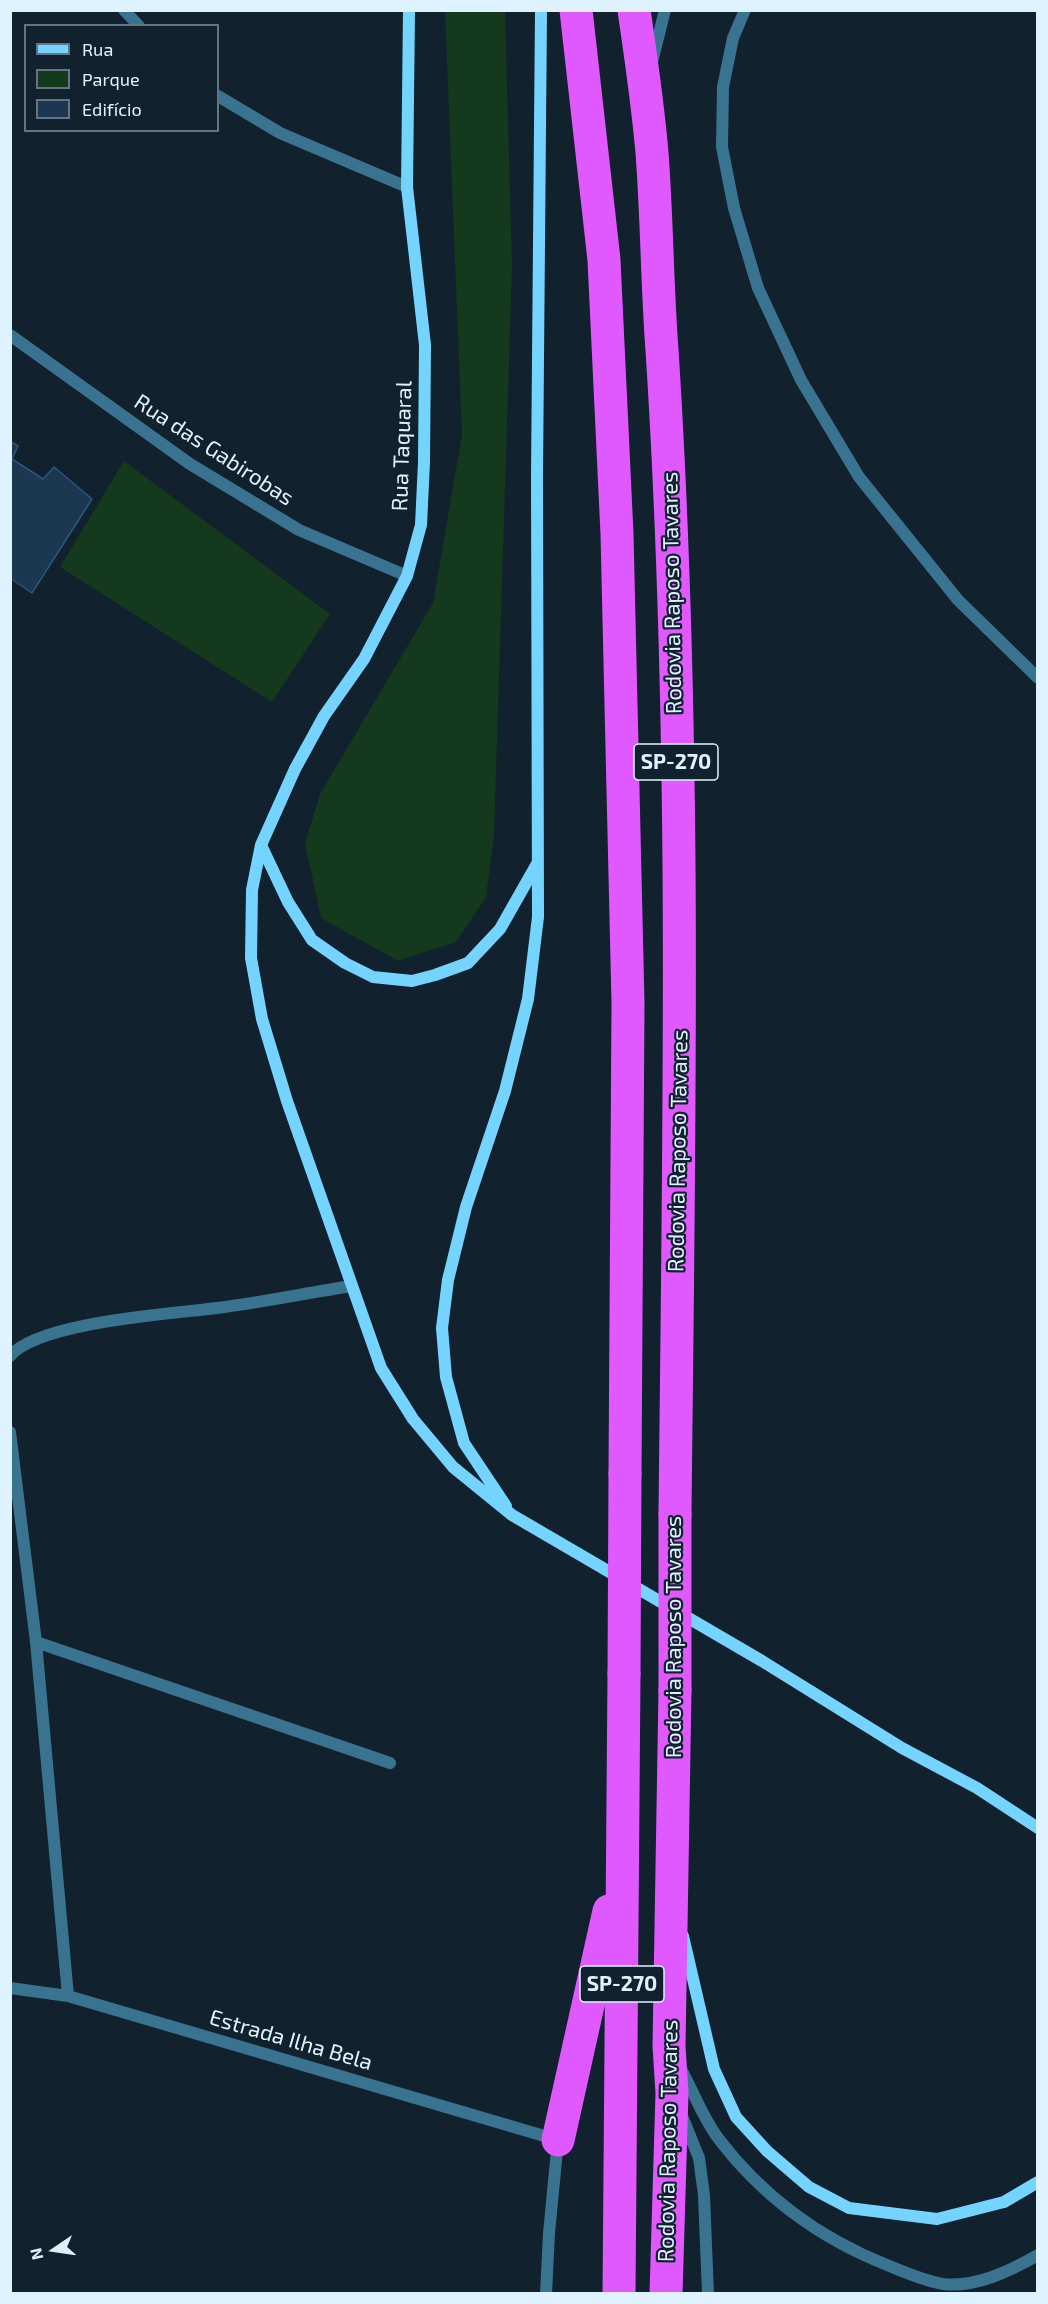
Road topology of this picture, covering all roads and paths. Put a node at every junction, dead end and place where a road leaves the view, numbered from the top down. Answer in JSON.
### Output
{"nodes":[{"id":1,"x":124,"y":10,"type":"edge"},
{"id":2,"x":408,"y":10,"type":"edge"},
{"id":3,"x":541,"y":10,"type":"edge"},
{"id":4,"x":576,"y":10,"type":"edge"},
{"id":5,"x":634,"y":10,"type":"edge"},
{"id":6,"x":665,"y":10,"type":"edge"},
{"id":7,"x":745,"y":10,"type":"edge"},
{"id":8,"x":137,"y":24,"type":"edge"},
{"id":9,"x":645,"y":86,"type":"junction"},
{"id":10,"x":219,"y":97,"type":"edge"},
{"id":11,"x":407,"y":188,"type":"junction"},
{"id":12,"x":10,"y":335,"type":"edge"},
{"id":13,"x":407,"y":576,"type":"junction"},
{"id":14,"x":1038,"y":678,"type":"edge"},
{"id":15,"x":261,"y":845,"type":"junction"},
{"id":16,"x":539,"y":859,"type":"junction"},
{"id":17,"x":352,"y":1286,"type":"junction"},
{"id":18,"x":10,"y":1356,"type":"edge"},
{"id":19,"x":10,"y":1432,"type":"edge"},
{"id":20,"x":512,"y":1515,"type":"junction"},
{"id":21,"x":36,"y":1642,"type":"junction"},
{"id":22,"x":390,"y":1763,"type":"dead end"},
{"id":23,"x":1038,"y":1828,"type":"edge"},
{"id":24,"x":623,"y":1848,"type":"junction"},
{"id":25,"x":673,"y":1890,"type":"junction"},
{"id":26,"x":10,"y":1988,"type":"edge"},
{"id":27,"x":68,"y":1996,"type":"junction"},
{"id":28,"x":669,"y":2046,"type":"junction"},
{"id":29,"x":672,"y":2093,"type":"junction"},
{"id":30,"x":558,"y":2140,"type":"junction"},
{"id":31,"x":1038,"y":2182,"type":"edge"},
{"id":32,"x":1038,"y":2255,"type":"edge"},
{"id":33,"x":546,"y":2294,"type":"edge"},
{"id":34,"x":619,"y":2294,"type":"edge"},
{"id":35,"x":666,"y":2294,"type":"edge"},
{"id":36,"x":708,"y":2294,"type":"edge"}],
"edges":[{"from":1,"to":8,"type":"street"},
{"from":2,"to":11,"type":"main road","name":"Rua Taquaral"},
{"from":3,"to":16,"type":"main road"},
{"from":4,"to":24,"type":"highway","name":"Rodovia Raposo Tavares","number":"SP-270","bridge":true},
{"from":5,"to":9,"type":"highway","name":"Rodovia Raposo Tavares","number":"SP-270"},
{"from":6,"to":9,"type":"street"},
{"from":7,"to":14,"type":"street"},
{"from":9,"to":25,"type":"highway","name":"Rodovia Raposo Tavares","number":"SP-270","bridge":true},
{"from":10,"to":11,"type":"street"},
{"from":11,"to":13,"type":"main road","name":"Rua Taquaral"},
{"from":12,"to":13,"type":"street","name":"Rua das Gabirobas"},
{"from":13,"to":15,"type":"main road","name":"Rua Taquaral"},
{"from":15,"to":16,"type":"main road"},
{"from":15,"to":17,"type":"main road","name":"Rua Taquaral"},
{"from":16,"to":20,"type":"main road"},
{"from":17,"to":18,"type":"street"},
{"from":17,"to":20,"type":"main road","name":"Rua Taquaral"},
{"from":19,"to":21,"type":"street"},
{"from":20,"to":23,"type":"main road","name":"Rua Taquaral"},
{"from":21,"to":22,"type":"street"},
{"from":21,"to":27,"type":"street"},
{"from":24,"to":30,"type":"highway"},
{"from":24,"to":34,"type":"highway","name":"Rodovia Raposo Tavares","number":"SP-270"},
{"from":25,"to":28,"type":"highway","name":"Rodovia Raposo Tavares","number":"SP-270"},
{"from":25,"to":31,"type":"main road"},
{"from":26,"to":27,"type":"street","name":"Estrada Ilha Bela"},
{"from":27,"to":30,"type":"street","name":"Estrada Ilha Bela"},
{"from":28,"to":29,"type":"highway","name":"Rodovia Raposo Tavares","number":"SP-270"},
{"from":28,"to":32,"type":"street"},
{"from":29,"to":35,"type":"highway","name":"Rodovia Raposo Tavares","number":"SP-270"},
{"from":29,"to":36,"type":"street"},
{"from":30,"to":33,"type":"street"}]}
